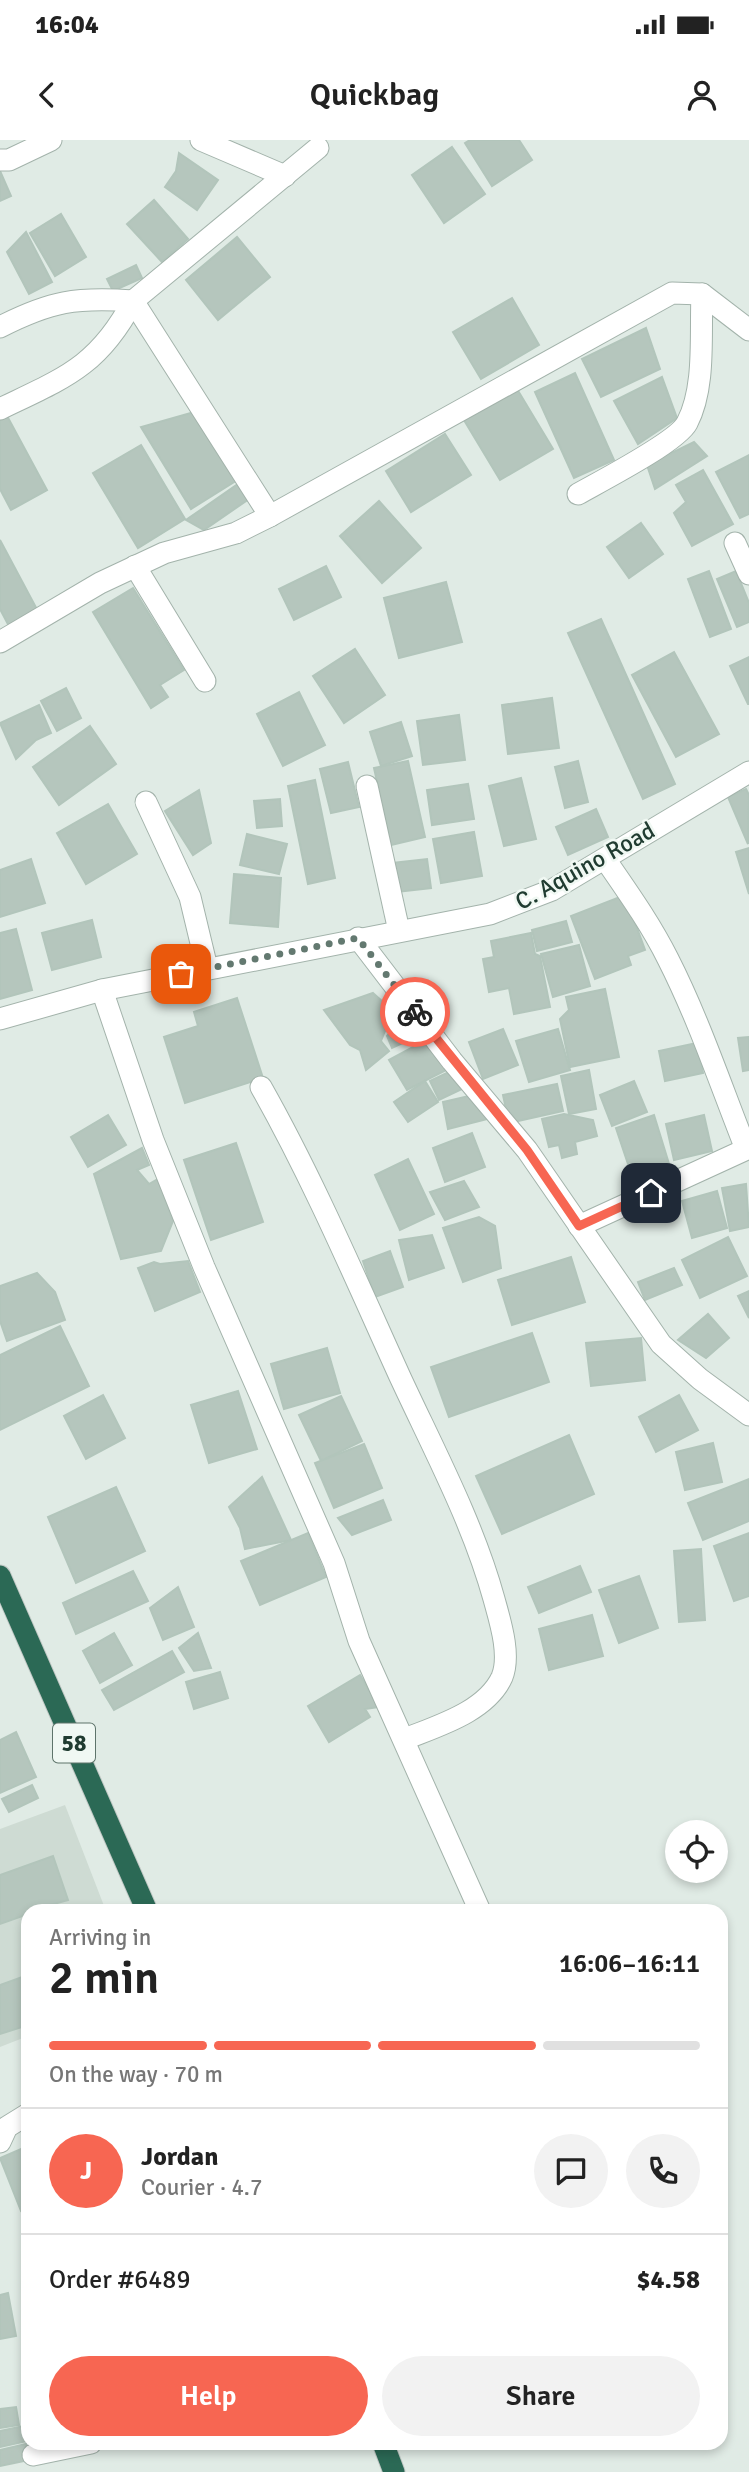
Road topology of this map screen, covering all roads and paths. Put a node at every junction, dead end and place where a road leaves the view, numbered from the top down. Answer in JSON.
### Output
{"nodes":[{"id":1,"x":51,"y":140,"type":"edge"},
{"id":2,"x":201,"y":140,"type":"edge"},
{"id":3,"x":318,"y":148,"type":"dead end"},
{"id":4,"x":0,"y":160,"type":"edge"},
{"id":5,"x":285,"y":176,"type":"junction"},
{"id":6,"x":702,"y":294,"type":"junction"},
{"id":7,"x":133,"y":301,"type":"junction"},
{"id":8,"x":0,"y":327,"type":"edge"},
{"id":9,"x":749,"y":330,"type":"edge"},
{"id":10,"x":0,"y":409,"type":"edge"},
{"id":11,"x":579,"y":494,"type":"dead end"},
{"id":12,"x":270,"y":516,"type":"junction"},
{"id":13,"x":736,"y":543,"type":"dead end"},
{"id":14,"x":135,"y":566,"type":"junction"},
{"id":15,"x":749,"y":574,"type":"edge"},
{"id":16,"x":0,"y":642,"type":"edge"},
{"id":17,"x":205,"y":681,"type":"dead end"},
{"id":18,"x":749,"y":772,"type":"edge"},
{"id":19,"x":368,"y":786,"type":"dead end"},
{"id":20,"x":146,"y":802,"type":"dead end"},
{"id":21,"x":604,"y":859,"type":"junction"},
{"id":22,"x":399,"y":931,"type":"junction"},
{"id":23,"x":358,"y":938,"type":"junction"},
{"id":24,"x":207,"y":968,"type":"junction"},
{"id":25,"x":102,"y":990,"type":"junction"},
{"id":26,"x":0,"y":1018,"type":"edge"},
{"id":27,"x":261,"y":1087,"type":"dead end"},
{"id":28,"x":747,"y":1149,"type":"edge"},
{"id":29,"x":579,"y":1226,"type":"junction"},
{"id":30,"x":749,"y":1415,"type":"edge"},
{"id":31,"x":0,"y":1576,"type":"edge"},
{"id":32,"x":405,"y":1739,"type":"junction"},
{"id":33,"x":144,"y":1904,"type":"edge"},
{"id":34,"x":477,"y":1904,"type":"edge"},
{"id":35,"x":21,"y":2118,"type":"edge"},
{"id":36,"x":0,"y":2141,"type":"edge"},
{"id":37,"x":57,"y":2450,"type":"edge"},
{"id":38,"x":386,"y":2450,"type":"edge"},
{"id":39,"x":33,"y":2455,"type":"dead end"},
{"id":40,"x":394,"y":2472,"type":"edge"}],
"edges":[{"from":1,"to":4,"type":"street"},
{"from":2,"to":5,"type":"street"},
{"from":3,"to":5,"type":"street"},
{"from":5,"to":7,"type":"street"},
{"from":6,"to":9,"type":"street"},
{"from":6,"to":11,"type":"street"},
{"from":6,"to":12,"type":"street"},
{"from":7,"to":8,"type":"street"},
{"from":7,"to":10,"type":"street"},
{"from":7,"to":12,"type":"street"},
{"from":12,"to":14,"type":"street"},
{"from":13,"to":15,"type":"street"},
{"from":14,"to":16,"type":"street"},
{"from":14,"to":17,"type":"street"},
{"from":18,"to":21,"type":"street","name":"C. Aquino Road"},
{"from":19,"to":22,"type":"street"},
{"from":20,"to":24,"type":"street"},
{"from":21,"to":22,"type":"street","name":"C. Aquino Road"},
{"from":21,"to":28,"type":"street"},
{"from":22,"to":23,"type":"street","name":"C. Aquino Road"},
{"from":23,"to":24,"type":"street","name":"C. Aquino Road"},
{"from":23,"to":29,"type":"street"},
{"from":24,"to":25,"type":"street","name":"C. Aquino Road"},
{"from":25,"to":26,"type":"street","name":"C. Aquino Road"},
{"from":25,"to":32,"type":"street"},
{"from":27,"to":32,"type":"street"},
{"from":28,"to":29,"type":"street"},
{"from":29,"to":30,"type":"street"},
{"from":31,"to":33,"type":"highway","number":"58"},
{"from":32,"to":34,"type":"street"},
{"from":35,"to":36,"type":"street"},
{"from":37,"to":39,"type":"street"},
{"from":38,"to":40,"type":"highway"}]}
